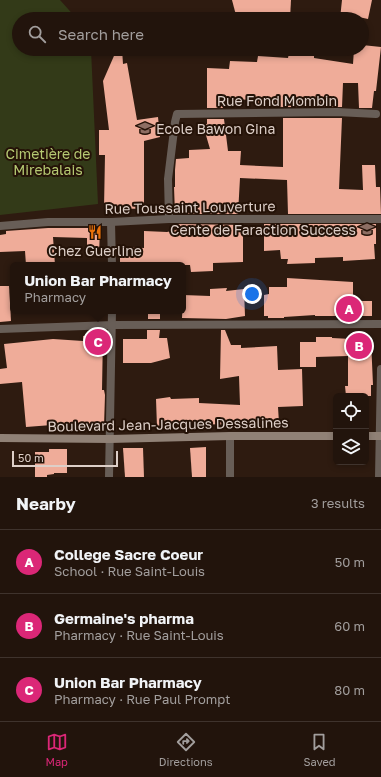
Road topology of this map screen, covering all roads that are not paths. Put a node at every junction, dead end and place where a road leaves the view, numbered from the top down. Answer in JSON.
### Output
{"nodes":[{"id":1,"x":376,"y":114,"type":"dead end"},
{"id":2,"x":169,"y":219,"type":"junction"},
{"id":3,"x":381,"y":219,"type":"edge"},
{"id":4,"x":111,"y":222,"type":"junction"},
{"id":5,"x":0,"y":226,"type":"edge"},
{"id":6,"x":112,"y":262,"type":"edge"},
{"id":7,"x":112,"y":314,"type":"edge"},
{"id":8,"x":381,"y":324,"type":"edge"},
{"id":9,"x":113,"y":325,"type":"junction"},
{"id":10,"x":0,"y":329,"type":"edge"},
{"id":11,"x":381,"y":369,"type":"edge"},
{"id":12,"x":230,"y":436,"type":"junction"},
{"id":13,"x":333,"y":436,"type":"edge"},
{"id":14,"x":369,"y":436,"type":"edge"},
{"id":15,"x":380,"y":436,"type":"edge"},
{"id":16,"x":0,"y":438,"type":"edge"},
{"id":17,"x":110,"y":440,"type":"junction"},
{"id":18,"x":109,"y":477,"type":"edge"},
{"id":19,"x":230,"y":477,"type":"edge"},
{"id":20,"x":379,"y":477,"type":"edge"}],
"edges":[{"from":1,"to":2,"type":"street","name":"Rue Fond Mombin"},
{"from":2,"to":3,"type":"street","name":"Rue Toussaint Louverture"},
{"from":2,"to":4,"type":"street","name":"Rue Toussaint Louverture"},
{"from":4,"to":5,"type":"street","name":"Rue Toussaint Louverture"},
{"from":4,"to":6,"type":"street"},
{"from":7,"to":9,"type":"street"},
{"from":8,"to":9,"type":"street"},
{"from":9,"to":10,"type":"street"},
{"from":9,"to":17,"type":"street"},
{"from":11,"to":15,"type":"street"},
{"from":12,"to":13,"type":"main road","name":"Boulevard Jean-Jacques Dessalines"},
{"from":12,"to":17,"type":"main road","name":"Boulevard Jean-Jacques Dessalines"},
{"from":12,"to":19,"type":"street"},
{"from":14,"to":15,"type":"main road"},
{"from":15,"to":20,"type":"street"},
{"from":16,"to":17,"type":"main road","name":"Boulevard Jean-Jacques Dessalines"},
{"from":17,"to":18,"type":"street"}]}
